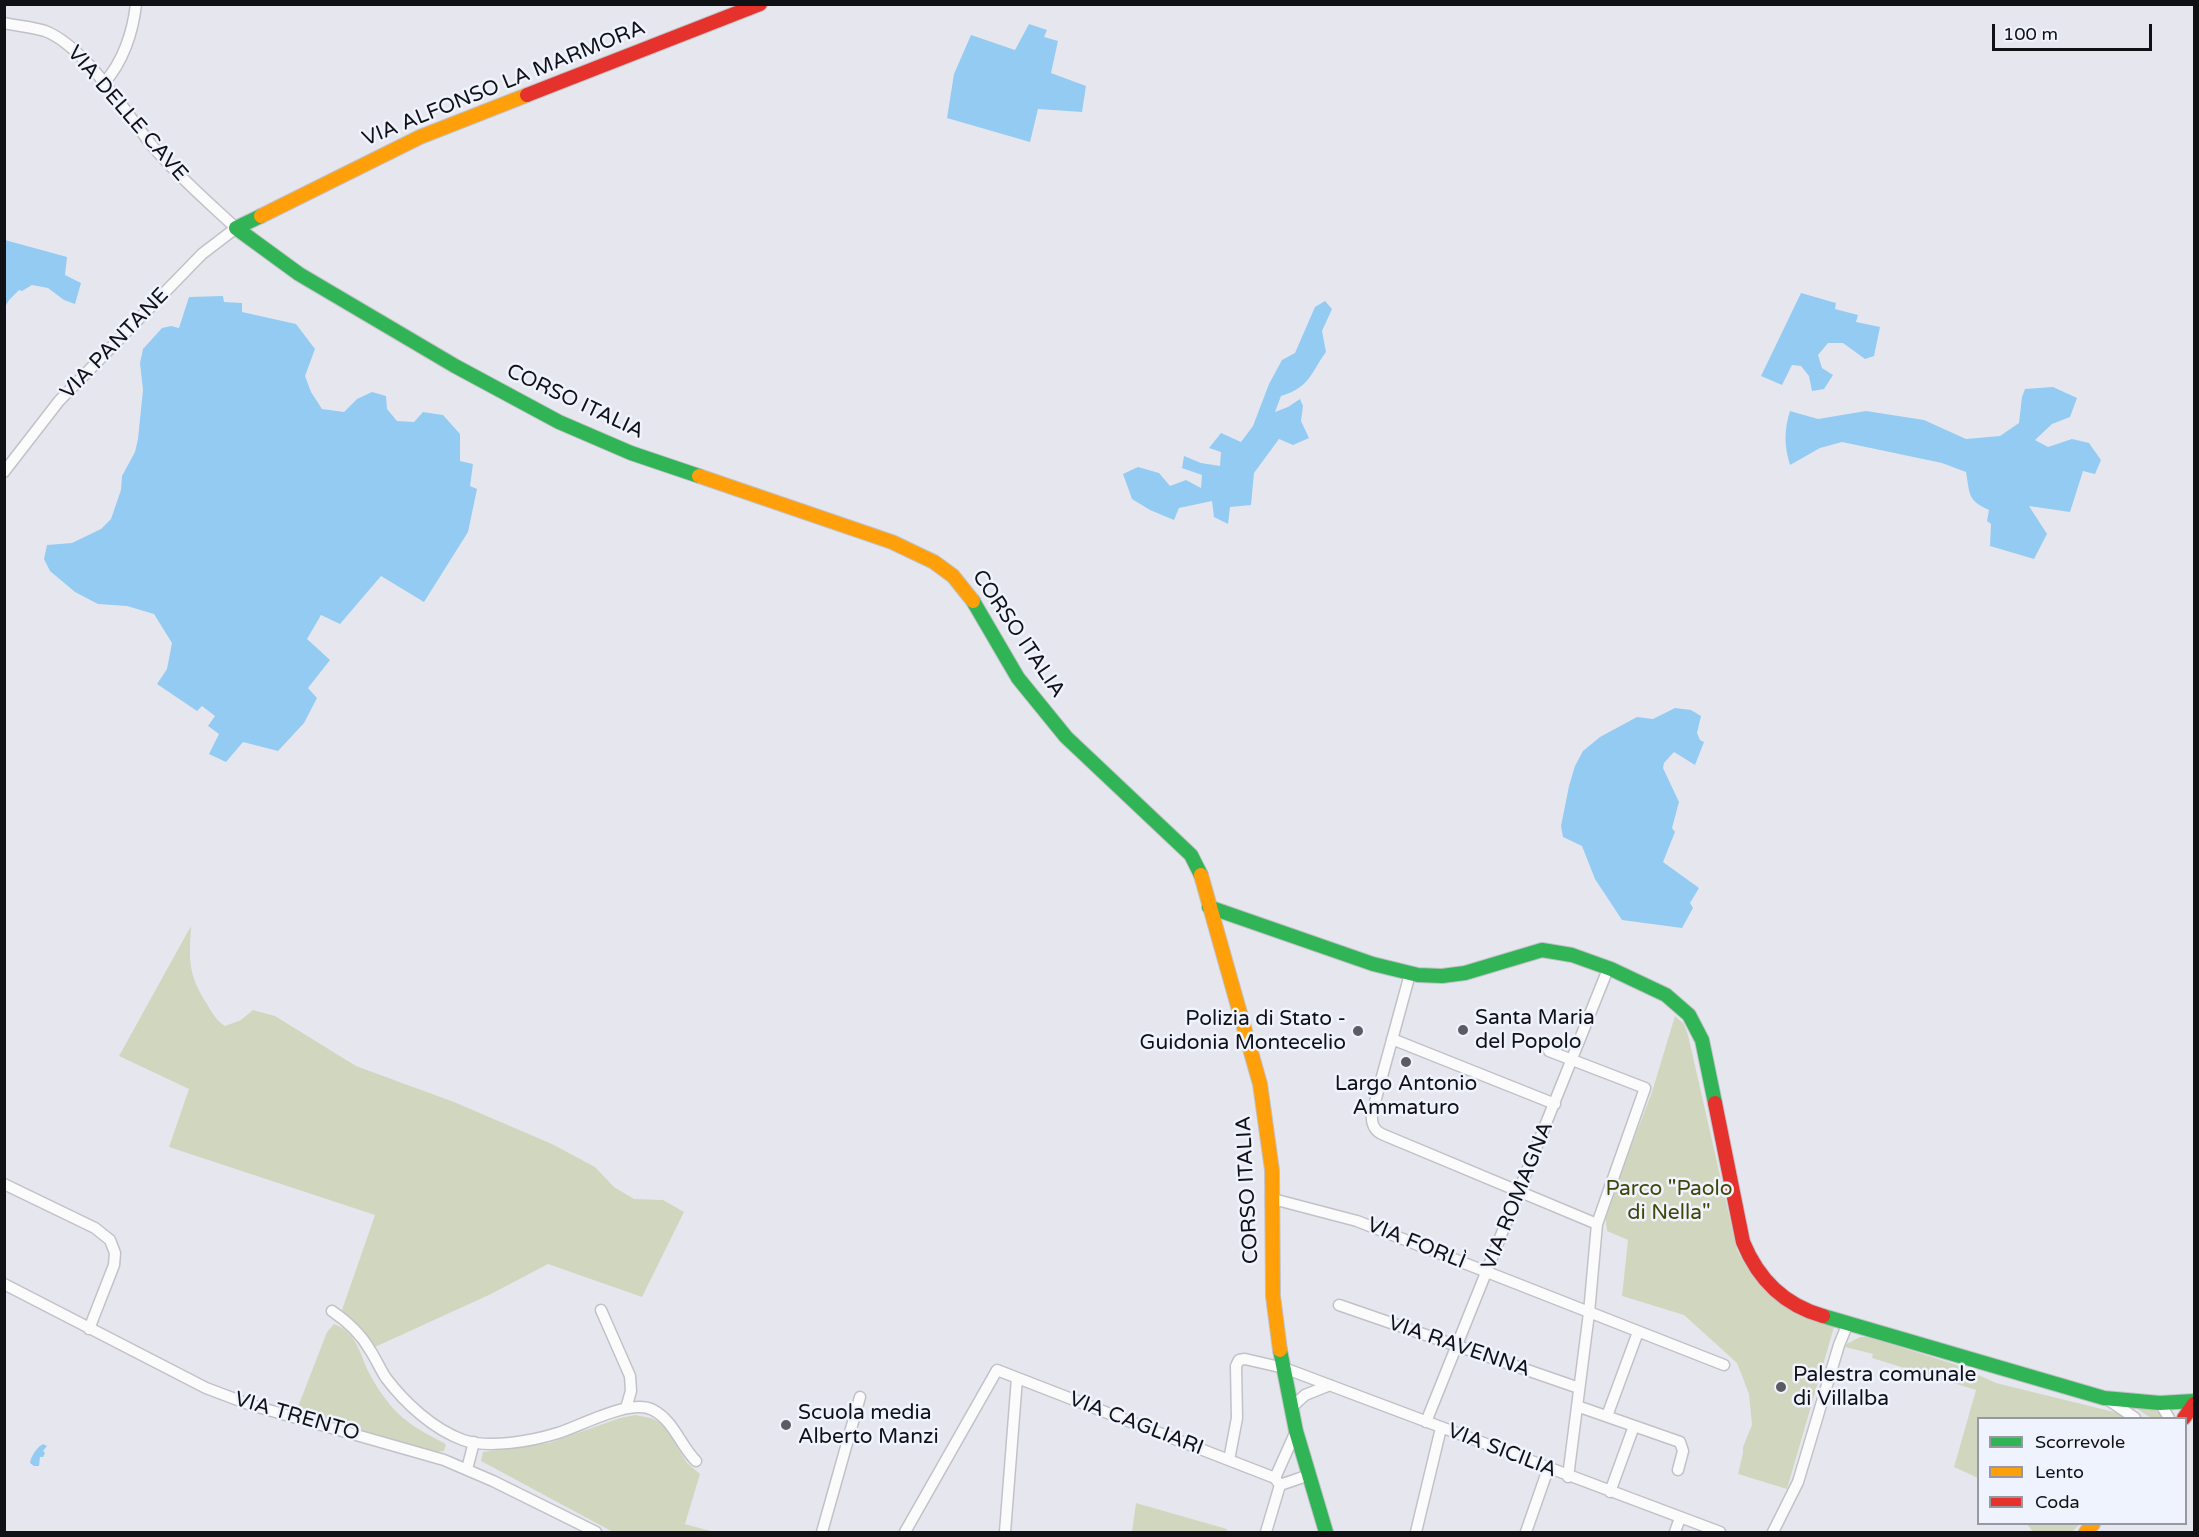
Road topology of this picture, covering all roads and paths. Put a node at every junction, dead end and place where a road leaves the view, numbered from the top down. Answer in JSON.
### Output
{"nodes":[{"id":1,"x":136,"y":4,"type":"edge"},
{"id":2,"x":760,"y":4,"type":"edge"},
{"id":3,"x":4,"y":23,"type":"edge"},
{"id":4,"x":104,"y":83,"type":"junction"},
{"id":5,"x":237,"y":228,"type":"junction"},
{"id":6,"x":4,"y":472,"type":"edge"},
{"id":7,"x":1209,"y":907,"type":"junction"},
{"id":8,"x":1608,"y":969,"type":"junction"},
{"id":9,"x":1410,"y":974,"type":"junction"},
{"id":10,"x":1392,"y":1039,"type":"junction"},
{"id":11,"x":1549,"y":1051,"type":"dead end"},
{"id":12,"x":1573,"y":1060,"type":"junction"},
{"id":13,"x":1555,"y":1104,"type":"junction"},
{"id":14,"x":4,"y":1184,"type":"edge"},
{"id":15,"x":1520,"y":1192,"type":"junction"},
{"id":16,"x":1273,"y":1199,"type":"junction"},
{"id":17,"x":1597,"y":1224,"type":"junction"},
{"id":18,"x":1487,"y":1272,"type":"junction"},
{"id":19,"x":4,"y":1284,"type":"edge"},
{"id":20,"x":1339,"y":1305,"type":"dead end"},
{"id":21,"x":332,"y":1311,"type":"dead end"},
{"id":22,"x":601,"y":1311,"type":"dead end"},
{"id":23,"x":1589,"y":1313,"type":"junction"},
{"id":24,"x":1848,"y":1323,"type":"junction"},
{"id":25,"x":89,"y":1329,"type":"junction"},
{"id":26,"x":1638,"y":1332,"type":"junction"},
{"id":27,"x":1457,"y":1346,"type":"junction"},
{"id":28,"x":1724,"y":1365,"type":"dead end"},
{"id":29,"x":1284,"y":1368,"type":"junction"},
{"id":30,"x":1017,"y":1378,"type":"junction"},
{"id":31,"x":1330,"y":1385,"type":"junction"},
{"id":32,"x":1579,"y":1388,"type":"junction"},
{"id":33,"x":860,"y":1398,"type":"dead end"},
{"id":34,"x":2104,"y":1398,"type":"junction"},
{"id":35,"x":2194,"y":1402,"type":"edge"},
{"id":36,"x":2160,"y":1403,"type":"junction"},
{"id":37,"x":1577,"y":1406,"type":"junction"},
{"id":38,"x":1292,"y":1407,"type":"junction"},
{"id":39,"x":626,"y":1408,"type":"junction"},
{"id":40,"x":1607,"y":1416,"type":"junction"},
{"id":41,"x":2133,"y":1417,"type":"edge"},
{"id":42,"x":2168,"y":1417,"type":"edge"},
{"id":43,"x":2185,"y":1417,"type":"edge"},
{"id":44,"x":1426,"y":1422,"type":"junction"},
{"id":45,"x":1634,"y":1426,"type":"junction"},
{"id":46,"x":1441,"y":1428,"type":"junction"},
{"id":47,"x":1296,"y":1431,"type":"junction"},
{"id":48,"x":474,"y":1442,"type":"junction"},
{"id":49,"x":1229,"y":1460,"type":"junction"},
{"id":50,"x":696,"y":1461,"type":"dead end"},
{"id":51,"x":467,"y":1469,"type":"junction"},
{"id":52,"x":1548,"y":1469,"type":"junction"},
{"id":53,"x":1678,"y":1470,"type":"dead end"},
{"id":54,"x":1309,"y":1475,"type":"junction"},
{"id":55,"x":1569,"y":1477,"type":"junction"},
{"id":56,"x":1277,"y":1481,"type":"junction"},
{"id":57,"x":1610,"y":1492,"type":"junction"},
{"id":58,"x":1007,"y":1516,"type":"junction"},
{"id":59,"x":1680,"y":1518,"type":"junction"},
{"id":60,"x":596,"y":1533,"type":"edge"},
{"id":61,"x":822,"y":1533,"type":"edge"},
{"id":62,"x":905,"y":1533,"type":"edge"},
{"id":63,"x":997,"y":1533,"type":"edge"},
{"id":64,"x":1005,"y":1533,"type":"edge"},
{"id":65,"x":1266,"y":1533,"type":"edge"},
{"id":66,"x":1326,"y":1533,"type":"edge"},
{"id":67,"x":1416,"y":1533,"type":"edge"},
{"id":68,"x":1526,"y":1533,"type":"edge"},
{"id":69,"x":1675,"y":1533,"type":"edge"},
{"id":70,"x":1720,"y":1533,"type":"edge"},
{"id":71,"x":1773,"y":1533,"type":"edge"}],
"edges":[{"from":1,"to":4,"type":"street"},
{"from":2,"to":5,"type":"street","name":"VIA ALFONSO LA MARMORA"},
{"from":3,"to":4,"type":"street","name":"VIA DELLE CAVE"},
{"from":4,"to":5,"type":"street","name":"VIA DELLE CAVE"},
{"from":5,"to":6,"type":"street","name":"VIA PANTANE"},
{"from":5,"to":7,"type":"street","name":"CORSO ITALIA"},
{"from":7,"to":9,"type":"street"},
{"from":7,"to":16,"type":"street","name":"CORSO ITALIA"},
{"from":8,"to":9,"type":"street"},
{"from":8,"to":12,"type":"street","name":"VIA ROMAGNA"},
{"from":8,"to":24,"type":"street"},
{"from":9,"to":10,"type":"street"},
{"from":10,"to":13,"type":"street"},
{"from":10,"to":15,"type":"street"},
{"from":11,"to":12,"type":"street"},
{"from":12,"to":13,"type":"street","name":"VIA ROMAGNA"},
{"from":12,"to":17,"type":"street"},
{"from":13,"to":15,"type":"street","name":"VIA ROMAGNA"},
{"from":14,"to":25,"type":"street"},
{"from":15,"to":17,"type":"street"},
{"from":15,"to":18,"type":"street","name":"VIA ROMAGNA"},
{"from":16,"to":18,"type":"street","name":"VIA FORLÌ"},
{"from":16,"to":29,"type":"street","name":"CORSO ITALIA"},
{"from":17,"to":23,"type":"street"},
{"from":18,"to":23,"type":"street","name":"VIA FORLÌ"},
{"from":18,"to":27,"type":"street","name":"VIA ROMAGNA"},
{"from":19,"to":25,"type":"street","name":"VIA TRENTO"},
{"from":20,"to":27,"type":"street","name":"VIA RAVENNA"},
{"from":21,"to":48,"type":"street"},
{"from":22,"to":39,"type":"street"},
{"from":23,"to":26,"type":"street","name":"VIA FORLÌ"},
{"from":23,"to":32,"type":"street"},
{"from":24,"to":34,"type":"street"},
{"from":24,"to":71,"type":"street"},
{"from":25,"to":51,"type":"street","name":"VIA TRENTO"},
{"from":26,"to":28,"type":"street","name":"VIA FORLÌ"},
{"from":26,"to":40,"type":"street"},
{"from":27,"to":32,"type":"street","name":"VIA RAVENNA"},
{"from":27,"to":44,"type":"street","name":"VIA ROMAGNA"},
{"from":29,"to":31,"type":"street","name":"VIA SICILIA"},
{"from":29,"to":38,"type":"street","name":"CORSO ITALIA"},
{"from":29,"to":49,"type":"street","name":"VIA SICILIA"},
{"from":30,"to":49,"type":"street","name":"VIA CAGLIARI"},
{"from":30,"to":58,"type":"street"},
{"from":30,"to":62,"type":"street","name":"VIA CAGLIARI"},
{"from":31,"to":38,"type":"street"},
{"from":31,"to":44,"type":"street","name":"VIA SICILIA"},
{"from":32,"to":37,"type":"street"},
{"from":33,"to":61,"type":"street"},
{"from":34,"to":36,"type":"street"},
{"from":34,"to":41,"type":"street"},
{"from":35,"to":36,"type":"street"},
{"from":35,"to":43,"type":"street"},
{"from":36,"to":42,"type":"street"},
{"from":37,"to":40,"type":"street"},
{"from":37,"to":55,"type":"street"},
{"from":38,"to":47,"type":"street","name":"CORSO ITALIA"},
{"from":39,"to":48,"type":"street"},
{"from":39,"to":50,"type":"street"},
{"from":40,"to":45,"type":"street"},
{"from":44,"to":46,"type":"street","name":"VIA SICILIA"},
{"from":45,"to":53,"type":"street"},
{"from":45,"to":57,"type":"street"},
{"from":46,"to":52,"type":"street","name":"VIA SICILIA"},
{"from":46,"to":67,"type":"street"},
{"from":47,"to":54,"type":"street","name":"CORSO ITALIA"},
{"from":47,"to":56,"type":"street"},
{"from":48,"to":51,"type":"street"},
{"from":49,"to":56,"type":"street","name":"VIA CAGLIARI"},
{"from":51,"to":60,"type":"street","name":"VIA TRENTO"},
{"from":52,"to":55,"type":"street","name":"VIA SICILIA"},
{"from":52,"to":68,"type":"street"},
{"from":54,"to":56,"type":"street"},
{"from":54,"to":66,"type":"street","name":"CORSO ITALIA"},
{"from":55,"to":57,"type":"street","name":"VIA SICILIA"},
{"from":56,"to":65,"type":"street"},
{"from":57,"to":59,"type":"street","name":"VIA SICILIA"},
{"from":58,"to":63,"type":"street"},
{"from":58,"to":64,"type":"street"},
{"from":59,"to":69,"type":"street"},
{"from":59,"to":70,"type":"street","name":"VIA SICILIA"}]}
